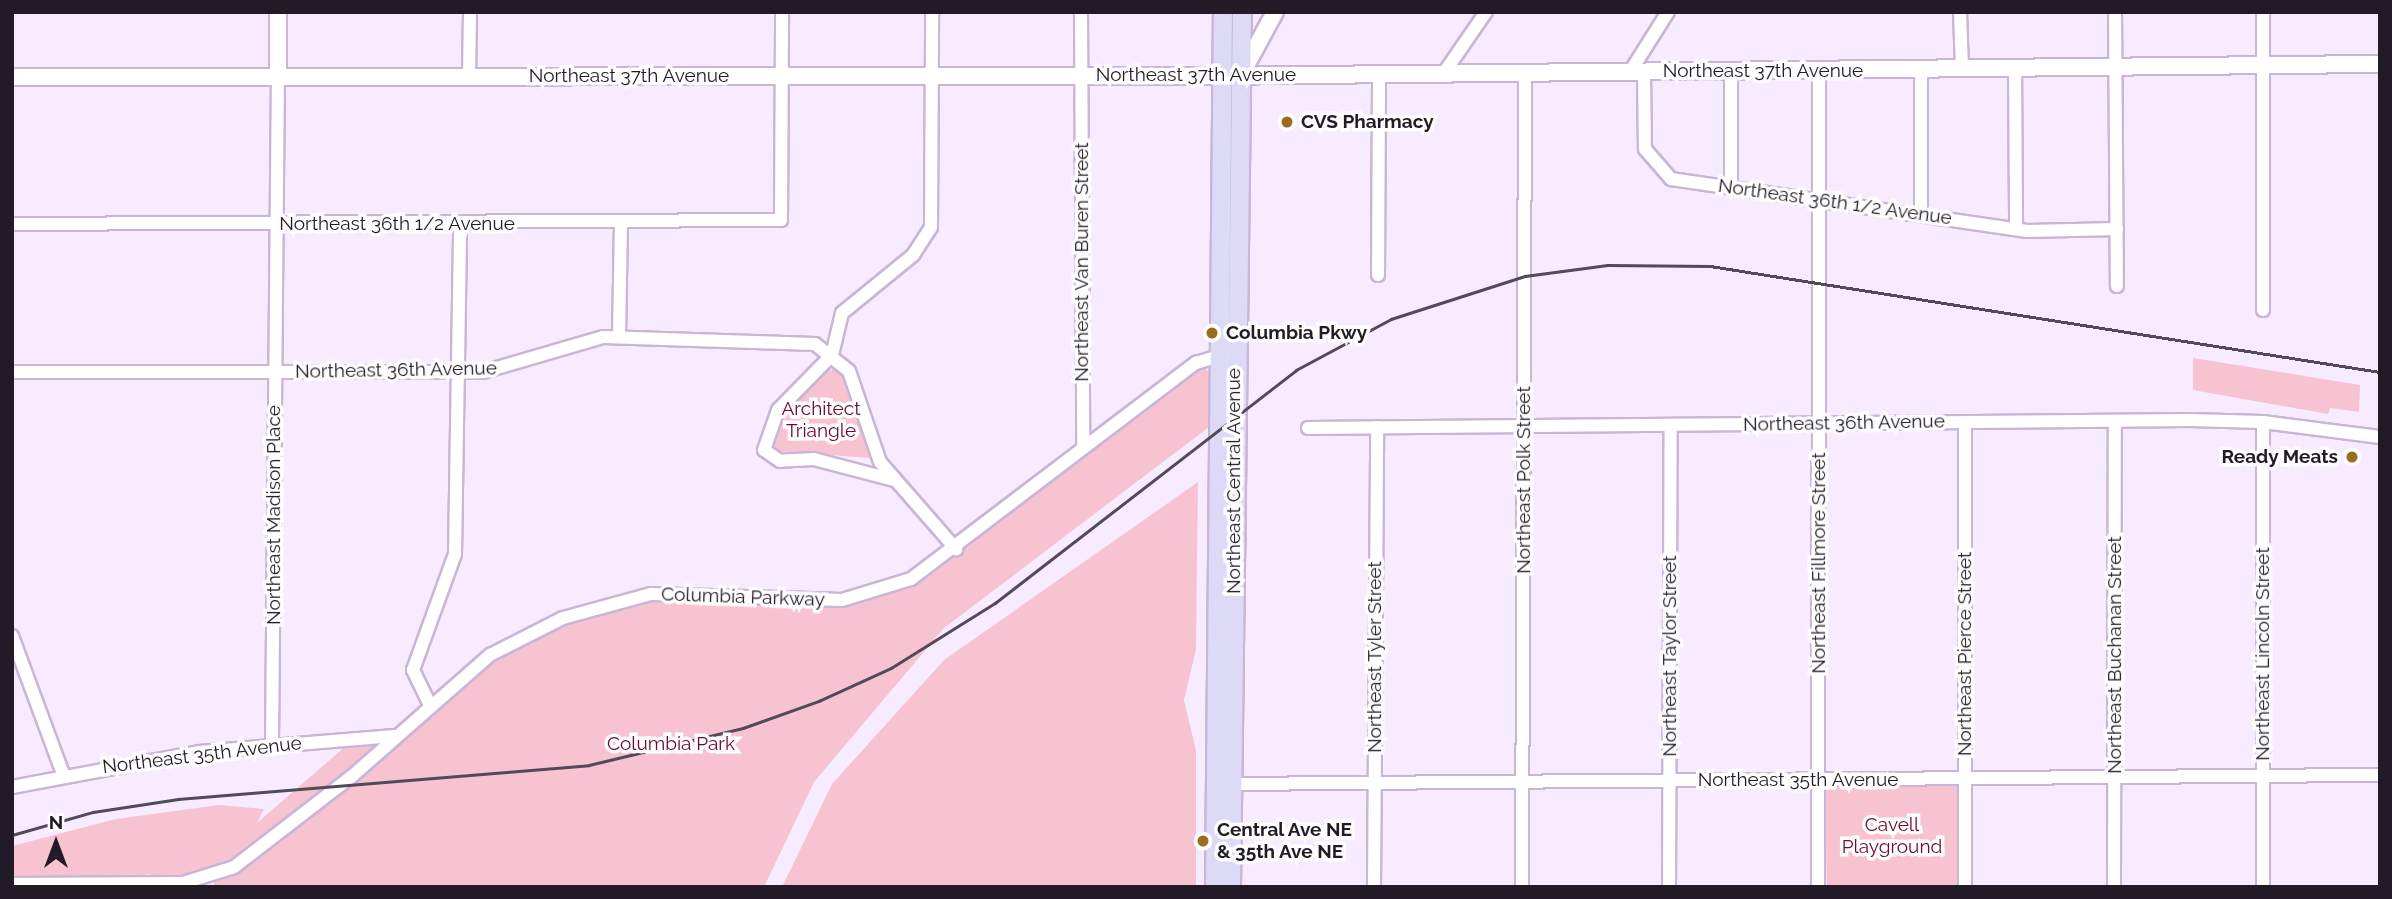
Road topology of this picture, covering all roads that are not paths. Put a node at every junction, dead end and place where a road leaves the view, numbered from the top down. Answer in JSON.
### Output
{"nodes":[{"id":1,"x":278,"y":12,"type":"edge"},
{"id":2,"x":470,"y":12,"type":"edge"},
{"id":3,"x":782,"y":12,"type":"edge"},
{"id":4,"x":932,"y":12,"type":"edge"},
{"id":5,"x":1081,"y":12,"type":"edge"},
{"id":6,"x":1223,"y":12,"type":"edge"},
{"id":7,"x":1242,"y":12,"type":"edge"},
{"id":8,"x":1275,"y":12,"type":"edge"},
{"id":9,"x":1486,"y":12,"type":"edge"},
{"id":10,"x":1668,"y":12,"type":"edge"},
{"id":11,"x":1961,"y":12,"type":"edge"},
{"id":12,"x":2115,"y":12,"type":"edge"},
{"id":13,"x":2263,"y":12,"type":"edge"},
{"id":14,"x":2380,"y":64,"type":"edge"},
{"id":15,"x":2266,"y":68,"type":"junction"},
{"id":16,"x":2015,"y":69,"type":"junction"},
{"id":17,"x":2118,"y":69,"type":"junction"},
{"id":18,"x":1921,"y":70,"type":"junction"},
{"id":19,"x":1962,"y":70,"type":"junction"},
{"id":20,"x":1819,"y":71,"type":"junction"},
{"id":21,"x":1637,"y":72,"type":"junction"},
{"id":22,"x":1731,"y":72,"type":"junction"},
{"id":23,"x":1444,"y":73,"type":"junction"},
{"id":24,"x":1525,"y":73,"type":"junction"},
{"id":25,"x":1379,"y":74,"type":"junction"},
{"id":26,"x":1222,"y":75,"type":"junction"},
{"id":27,"x":1241,"y":75,"type":"junction"},
{"id":28,"x":12,"y":76,"type":"edge"},
{"id":29,"x":278,"y":76,"type":"junction"},
{"id":30,"x":469,"y":76,"type":"junction"},
{"id":31,"x":782,"y":76,"type":"junction"},
{"id":32,"x":935,"y":76,"type":"junction"},
{"id":33,"x":1083,"y":76,"type":"junction"},
{"id":34,"x":1731,"y":185,"type":"junction"},
{"id":35,"x":1821,"y":199,"type":"junction"},
{"id":36,"x":1921,"y":214,"type":"junction"},
{"id":37,"x":621,"y":223,"type":"junction"},
{"id":38,"x":12,"y":224,"type":"edge"},
{"id":39,"x":276,"y":224,"type":"junction"},
{"id":40,"x":460,"y":224,"type":"junction"},
{"id":41,"x":2016,"y":229,"type":"junction"},
{"id":42,"x":2117,"y":229,"type":"junction"},
{"id":43,"x":1378,"y":275,"type":"dead end"},
{"id":44,"x":2118,"y":286,"type":"dead end"},
{"id":45,"x":2263,"y":310,"type":"dead end"},
{"id":46,"x":619,"y":337,"type":"junction"},
{"id":47,"x":1227,"y":354,"type":"junction"},
{"id":48,"x":832,"y":355,"type":"junction"},
{"id":49,"x":12,"y":372,"type":"edge"},
{"id":50,"x":459,"y":372,"type":"junction"},
{"id":51,"x":275,"y":373,"type":"junction"},
{"id":52,"x":1965,"y":422,"type":"junction"},
{"id":53,"x":2263,"y":422,"type":"junction"},
{"id":54,"x":2115,"y":423,"type":"junction"},
{"id":55,"x":1820,"y":424,"type":"junction"},
{"id":56,"x":1671,"y":425,"type":"junction"},
{"id":57,"x":1377,"y":427,"type":"junction"},
{"id":58,"x":1525,"y":427,"type":"junction"},
{"id":59,"x":1308,"y":428,"type":"dead end"},
{"id":60,"x":2380,"y":437,"type":"edge"},
{"id":61,"x":1083,"y":447,"type":"junction"},
{"id":62,"x":894,"y":480,"type":"junction"},
{"id":63,"x":956,"y":549,"type":"junction"},
{"id":64,"x":12,"y":636,"type":"edge"},
{"id":65,"x":430,"y":705,"type":"junction"},
{"id":66,"x":394,"y":736,"type":"junction"},
{"id":67,"x":272,"y":744,"type":"junction"},
{"id":68,"x":63,"y":774,"type":"junction"},
{"id":69,"x":2380,"y":775,"type":"edge"},
{"id":70,"x":2263,"y":776,"type":"junction"},
{"id":71,"x":2115,"y":777,"type":"junction"},
{"id":72,"x":1965,"y":778,"type":"junction"},
{"id":73,"x":1819,"y":779,"type":"junction"},
{"id":74,"x":1670,"y":780,"type":"junction"},
{"id":75,"x":1522,"y":782,"type":"junction"},
{"id":76,"x":1374,"y":783,"type":"junction"},
{"id":77,"x":1224,"y":784,"type":"junction"},
{"id":78,"x":12,"y":787,"type":"edge"},
{"id":79,"x":12,"y":884,"type":"edge"},
{"id":80,"x":1215,"y":887,"type":"edge"},
{"id":81,"x":1231,"y":887,"type":"edge"},
{"id":82,"x":1374,"y":887,"type":"edge"},
{"id":83,"x":1522,"y":887,"type":"edge"},
{"id":84,"x":1670,"y":887,"type":"edge"},
{"id":85,"x":1818,"y":887,"type":"edge"},
{"id":86,"x":1965,"y":887,"type":"edge"},
{"id":87,"x":2114,"y":887,"type":"edge"},
{"id":88,"x":2263,"y":887,"type":"edge"}],
"edges":[{"from":1,"to":29,"type":"street"},
{"from":2,"to":30,"type":"street"},
{"from":3,"to":31,"type":"street"},
{"from":4,"to":32,"type":"street"},
{"from":5,"to":33,"type":"street","name":"Northeast Van Buren Street"},
{"from":6,"to":26,"type":"main road","name":"Northeast Central Avenue"},
{"from":7,"to":27,"type":"main road","name":"Northeast Central Avenue"},
{"from":8,"to":27,"type":"street"},
{"from":9,"to":23,"type":"street"},
{"from":10,"to":21,"type":"street"},
{"from":11,"to":19,"type":"street"},
{"from":12,"to":17,"type":"street"},
{"from":13,"to":15,"type":"street"},
{"from":14,"to":15,"type":"street","name":"Northeast 37th Avenue"},
{"from":15,"to":17,"type":"street","name":"Northeast 37th Avenue"},
{"from":15,"to":45,"type":"street"},
{"from":16,"to":17,"type":"street","name":"Northeast 37th Avenue"},
{"from":16,"to":19,"type":"street","name":"Northeast 37th Avenue"},
{"from":16,"to":41,"type":"street"},
{"from":17,"to":42,"type":"street"},
{"from":18,"to":19,"type":"street","name":"Northeast 37th Avenue"},
{"from":18,"to":20,"type":"street","name":"Northeast 37th Avenue"},
{"from":18,"to":36,"type":"street"},
{"from":20,"to":22,"type":"street","name":"Northeast 37th Avenue"},
{"from":20,"to":35,"type":"street","name":"Northeast Fillmore Street"},
{"from":21,"to":22,"type":"street","name":"Northeast 37th Avenue"},
{"from":21,"to":24,"type":"street","name":"Northeast 37th Avenue"},
{"from":21,"to":34,"type":"street","name":"Northeast 36th 1/2 Avenue"},
{"from":22,"to":34,"type":"street"},
{"from":23,"to":24,"type":"street","name":"Northeast 37th Avenue"},
{"from":23,"to":25,"type":"street","name":"Northeast 37th Avenue"},
{"from":24,"to":58,"type":"street","name":"Northeast Polk Street"},
{"from":25,"to":27,"type":"street","name":"Northeast 37th Avenue"},
{"from":25,"to":43,"type":"street"},
{"from":26,"to":27,"type":"street","name":"Northeast 37th Avenue"},
{"from":26,"to":33,"type":"street","name":"Northeast 37th Avenue"},
{"from":26,"to":47,"type":"main road","name":"Northeast Central Avenue"},
{"from":27,"to":47,"type":"main road","name":"Northeast Central Avenue"},
{"from":28,"to":29,"type":"street","name":"Northeast 37th Avenue"},
{"from":29,"to":30,"type":"street","name":"Northeast 37th Avenue"},
{"from":29,"to":39,"type":"street","name":"Northeast Madison Place"},
{"from":30,"to":31,"type":"street","name":"Northeast 37th Avenue"},
{"from":31,"to":32,"type":"street","name":"Northeast 37th Avenue"},
{"from":31,"to":37,"type":"street","name":"Northeast 36th 1/2 Avenue"},
{"from":32,"to":33,"type":"street","name":"Northeast 37th Avenue"},
{"from":32,"to":48,"type":"street"},
{"from":33,"to":61,"type":"street","name":"Northeast Van Buren Street"},
{"from":34,"to":35,"type":"street","name":"Northeast 36th 1/2 Avenue"},
{"from":35,"to":36,"type":"street","name":"Northeast 36th 1/2 Avenue"},
{"from":35,"to":55,"type":"street","name":"Northeast Fillmore Street"},
{"from":36,"to":41,"type":"street","name":"Northeast 36th 1/2 Avenue"},
{"from":37,"to":40,"type":"street","name":"Northeast 36th 1/2 Avenue"},
{"from":37,"to":46,"type":"street"},
{"from":38,"to":39,"type":"street","name":"Northeast 36th 1/2 Avenue"},
{"from":39,"to":40,"type":"street","name":"Northeast 36th 1/2 Avenue"},
{"from":39,"to":51,"type":"street","name":"Northeast Madison Place"},
{"from":40,"to":50,"type":"street"},
{"from":41,"to":42,"type":"street","name":"Northeast 36th 1/2 Avenue"},
{"from":42,"to":44,"type":"street"},
{"from":46,"to":48,"type":"street","name":"Northeast 36th Avenue"},
{"from":46,"to":50,"type":"street","name":"Northeast 36th Avenue"},
{"from":47,"to":61,"type":"street","name":"Columbia Parkway"},
{"from":47,"to":77,"type":"main road","name":"Northeast Central Avenue"},
{"from":48,"to":62,"type":"street"},
{"from":48,"to":62,"type":"street"},
{"from":49,"to":51,"type":"street","name":"Northeast 36th Avenue"},
{"from":50,"to":51,"type":"street","name":"Northeast 36th Avenue"},
{"from":50,"to":65,"type":"street"},
{"from":51,"to":67,"type":"street","name":"Northeast Madison Place"},
{"from":52,"to":54,"type":"street","name":"Northeast 36th Avenue"},
{"from":52,"to":55,"type":"street","name":"Northeast 36th Avenue"},
{"from":52,"to":72,"type":"street","name":"Northeast Pierce Street"},
{"from":53,"to":54,"type":"street","name":"Northeast 36th Avenue"},
{"from":53,"to":60,"type":"street","name":"Northeast 36th Avenue"},
{"from":53,"to":70,"type":"street","name":"Northeast Lincoln Street"},
{"from":54,"to":71,"type":"street","name":"Northeast Buchanan Street"},
{"from":55,"to":56,"type":"street","name":"Northeast 36th Avenue"},
{"from":55,"to":73,"type":"street","name":"Northeast Fillmore Street"},
{"from":56,"to":58,"type":"street","name":"Northeast 36th Avenue"},
{"from":56,"to":74,"type":"street","name":"Northeast Taylor Street"},
{"from":57,"to":58,"type":"street","name":"Northeast 36th Avenue"},
{"from":57,"to":59,"type":"street","name":"Northeast 36th Avenue"},
{"from":57,"to":76,"type":"street","name":"Northeast Tyler Street"},
{"from":58,"to":75,"type":"street","name":"Northeast Polk Street"},
{"from":61,"to":63,"type":"street","name":"Columbia Parkway"},
{"from":62,"to":63,"type":"street"},
{"from":63,"to":65,"type":"street","name":"Columbia Parkway"},
{"from":64,"to":68,"type":"street"},
{"from":65,"to":66,"type":"street","name":"Columbia Parkway"},
{"from":66,"to":67,"type":"street","name":"Northeast 35th Avenue"},
{"from":66,"to":79,"type":"street","name":"Columbia Parkway"},
{"from":67,"to":68,"type":"street","name":"Northeast 35th Avenue"},
{"from":68,"to":78,"type":"street","name":"Northeast 35th Avenue"},
{"from":69,"to":70,"type":"street","name":"Northeast 35th Avenue"},
{"from":70,"to":71,"type":"street","name":"Northeast 35th Avenue"},
{"from":70,"to":88,"type":"street","name":"Northeast Lincoln Street"},
{"from":71,"to":72,"type":"street","name":"Northeast 35th Avenue"},
{"from":71,"to":87,"type":"street","name":"Northeast Buchanan Street"},
{"from":72,"to":73,"type":"street","name":"Northeast 35th Avenue"},
{"from":72,"to":86,"type":"street","name":"Northeast Pierce Street"},
{"from":73,"to":74,"type":"street","name":"Northeast 35th Avenue"},
{"from":73,"to":85,"type":"street","name":"Northeast Fillmore Street"},
{"from":74,"to":75,"type":"street","name":"Northeast 35th Avenue"},
{"from":74,"to":84,"type":"street","name":"Northeast Taylor Street"},
{"from":75,"to":76,"type":"street","name":"Northeast 35th Avenue"},
{"from":75,"to":83,"type":"street","name":"Northeast Polk Street"},
{"from":76,"to":77,"type":"street","name":"Northeast 35th Avenue"},
{"from":76,"to":82,"type":"street","name":"Northeast Tyler Street"},
{"from":77,"to":80,"type":"main road","name":"Northeast Central Avenue"},
{"from":77,"to":81,"type":"main road","name":"Northeast Central Avenue"}]}
